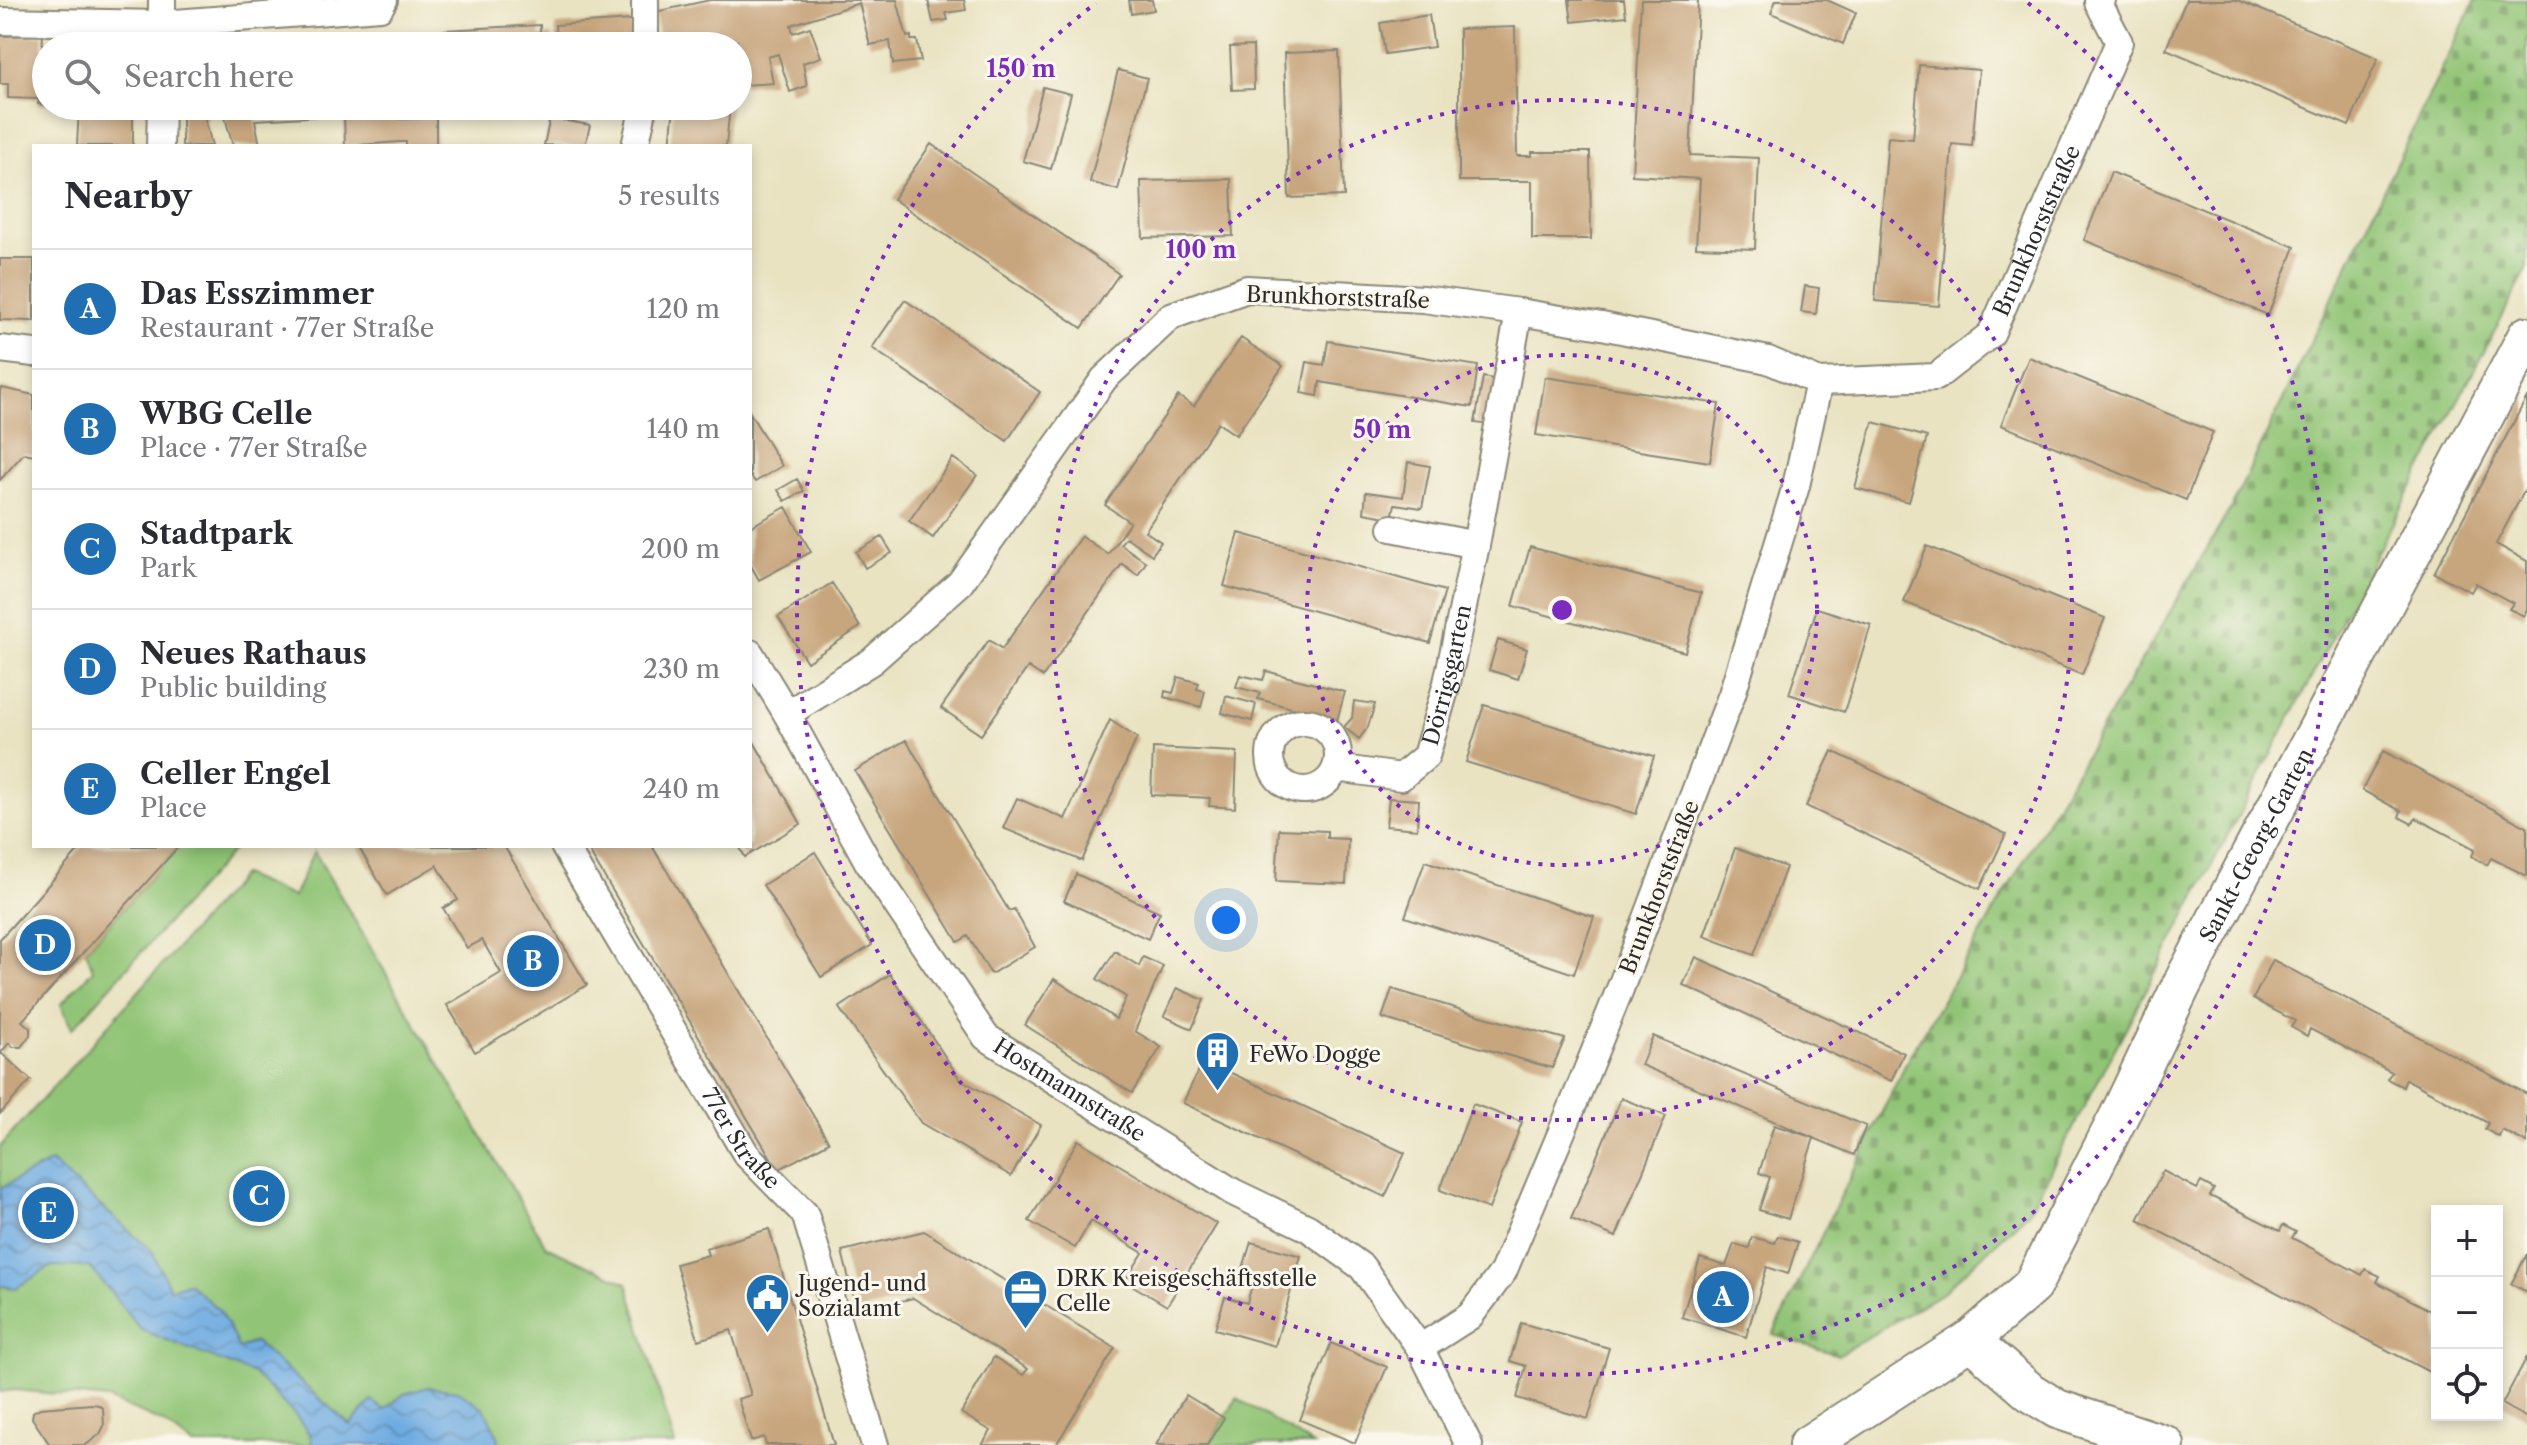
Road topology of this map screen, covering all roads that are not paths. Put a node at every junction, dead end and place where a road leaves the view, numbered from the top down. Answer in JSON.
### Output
{"nodes":[{"id":1,"x":384,"y":0,"type":"edge"},
{"id":2,"x":645,"y":0,"type":"edge"},
{"id":3,"x":2096,"y":1,"type":"edge"},
{"id":4,"x":0,"y":21,"type":"edge"},
{"id":5,"x":162,"y":23,"type":"edge"},
{"id":6,"x":645,"y":32,"type":"edge"},
{"id":7,"x":161,"y":120,"type":"edge"},
{"id":8,"x":641,"y":120,"type":"edge"},
{"id":9,"x":160,"y":144,"type":"edge"},
{"id":10,"x":635,"y":144,"type":"edge"},
{"id":11,"x":1519,"y":312,"type":"junction"},
{"id":12,"x":2527,"y":336,"type":"edge"},
{"id":13,"x":0,"y":349,"type":"edge"},
{"id":14,"x":32,"y":353,"type":"edge"},
{"id":15,"x":1819,"y":382,"type":"junction"},
{"id":16,"x":1392,"y":528,"type":"dead end"},
{"id":17,"x":1476,"y":545,"type":"junction"},
{"id":18,"x":752,"y":656,"type":"edge"},
{"id":19,"x":787,"y":714,"type":"junction"},
{"id":20,"x":1336,"y":768,"type":"dead end"},
{"id":21,"x":565,"y":848,"type":"edge"},
{"id":22,"x":1970,"y":1340,"type":"junction"},
{"id":23,"x":1420,"y":1348,"type":"junction"},
{"id":24,"x":875,"y":1445,"type":"edge"},
{"id":25,"x":1469,"y":1445,"type":"edge"},
{"id":26,"x":1808,"y":1445,"type":"edge"},
{"id":27,"x":2165,"y":1445,"type":"edge"}],
"edges":[{"from":1,"to":5,"type":"street"},
{"from":2,"to":6,"type":"street"},
{"from":3,"to":15,"type":"street","name":"Brunkhorststraße"},
{"from":4,"to":5,"type":"street"},
{"from":7,"to":9,"type":"street"},
{"from":8,"to":10,"type":"street"},
{"from":11,"to":15,"type":"street","name":"Brunkhorststraße"},
{"from":11,"to":17,"type":"street","name":"Dörrigsgarten"},
{"from":11,"to":19,"type":"street","name":"Brunkhorststraße"},
{"from":12,"to":22,"type":"street","name":"Sankt-Georg-Garten"},
{"from":13,"to":14,"type":"street"},
{"from":15,"to":23,"type":"street","name":"Brunkhorststraße"},
{"from":16,"to":17,"type":"street"},
{"from":17,"to":20,"type":"street","name":"Dörrigsgarten"},
{"from":18,"to":19,"type":"street","name":"Hostmannstraße"},
{"from":19,"to":23,"type":"street","name":"Hostmannstraße"},
{"from":21,"to":24,"type":"street","name":"77er Straße"},
{"from":22,"to":26,"type":"street"},
{"from":22,"to":27,"type":"street"},
{"from":23,"to":25,"type":"street","name":"Hostmannstraße"}]}
